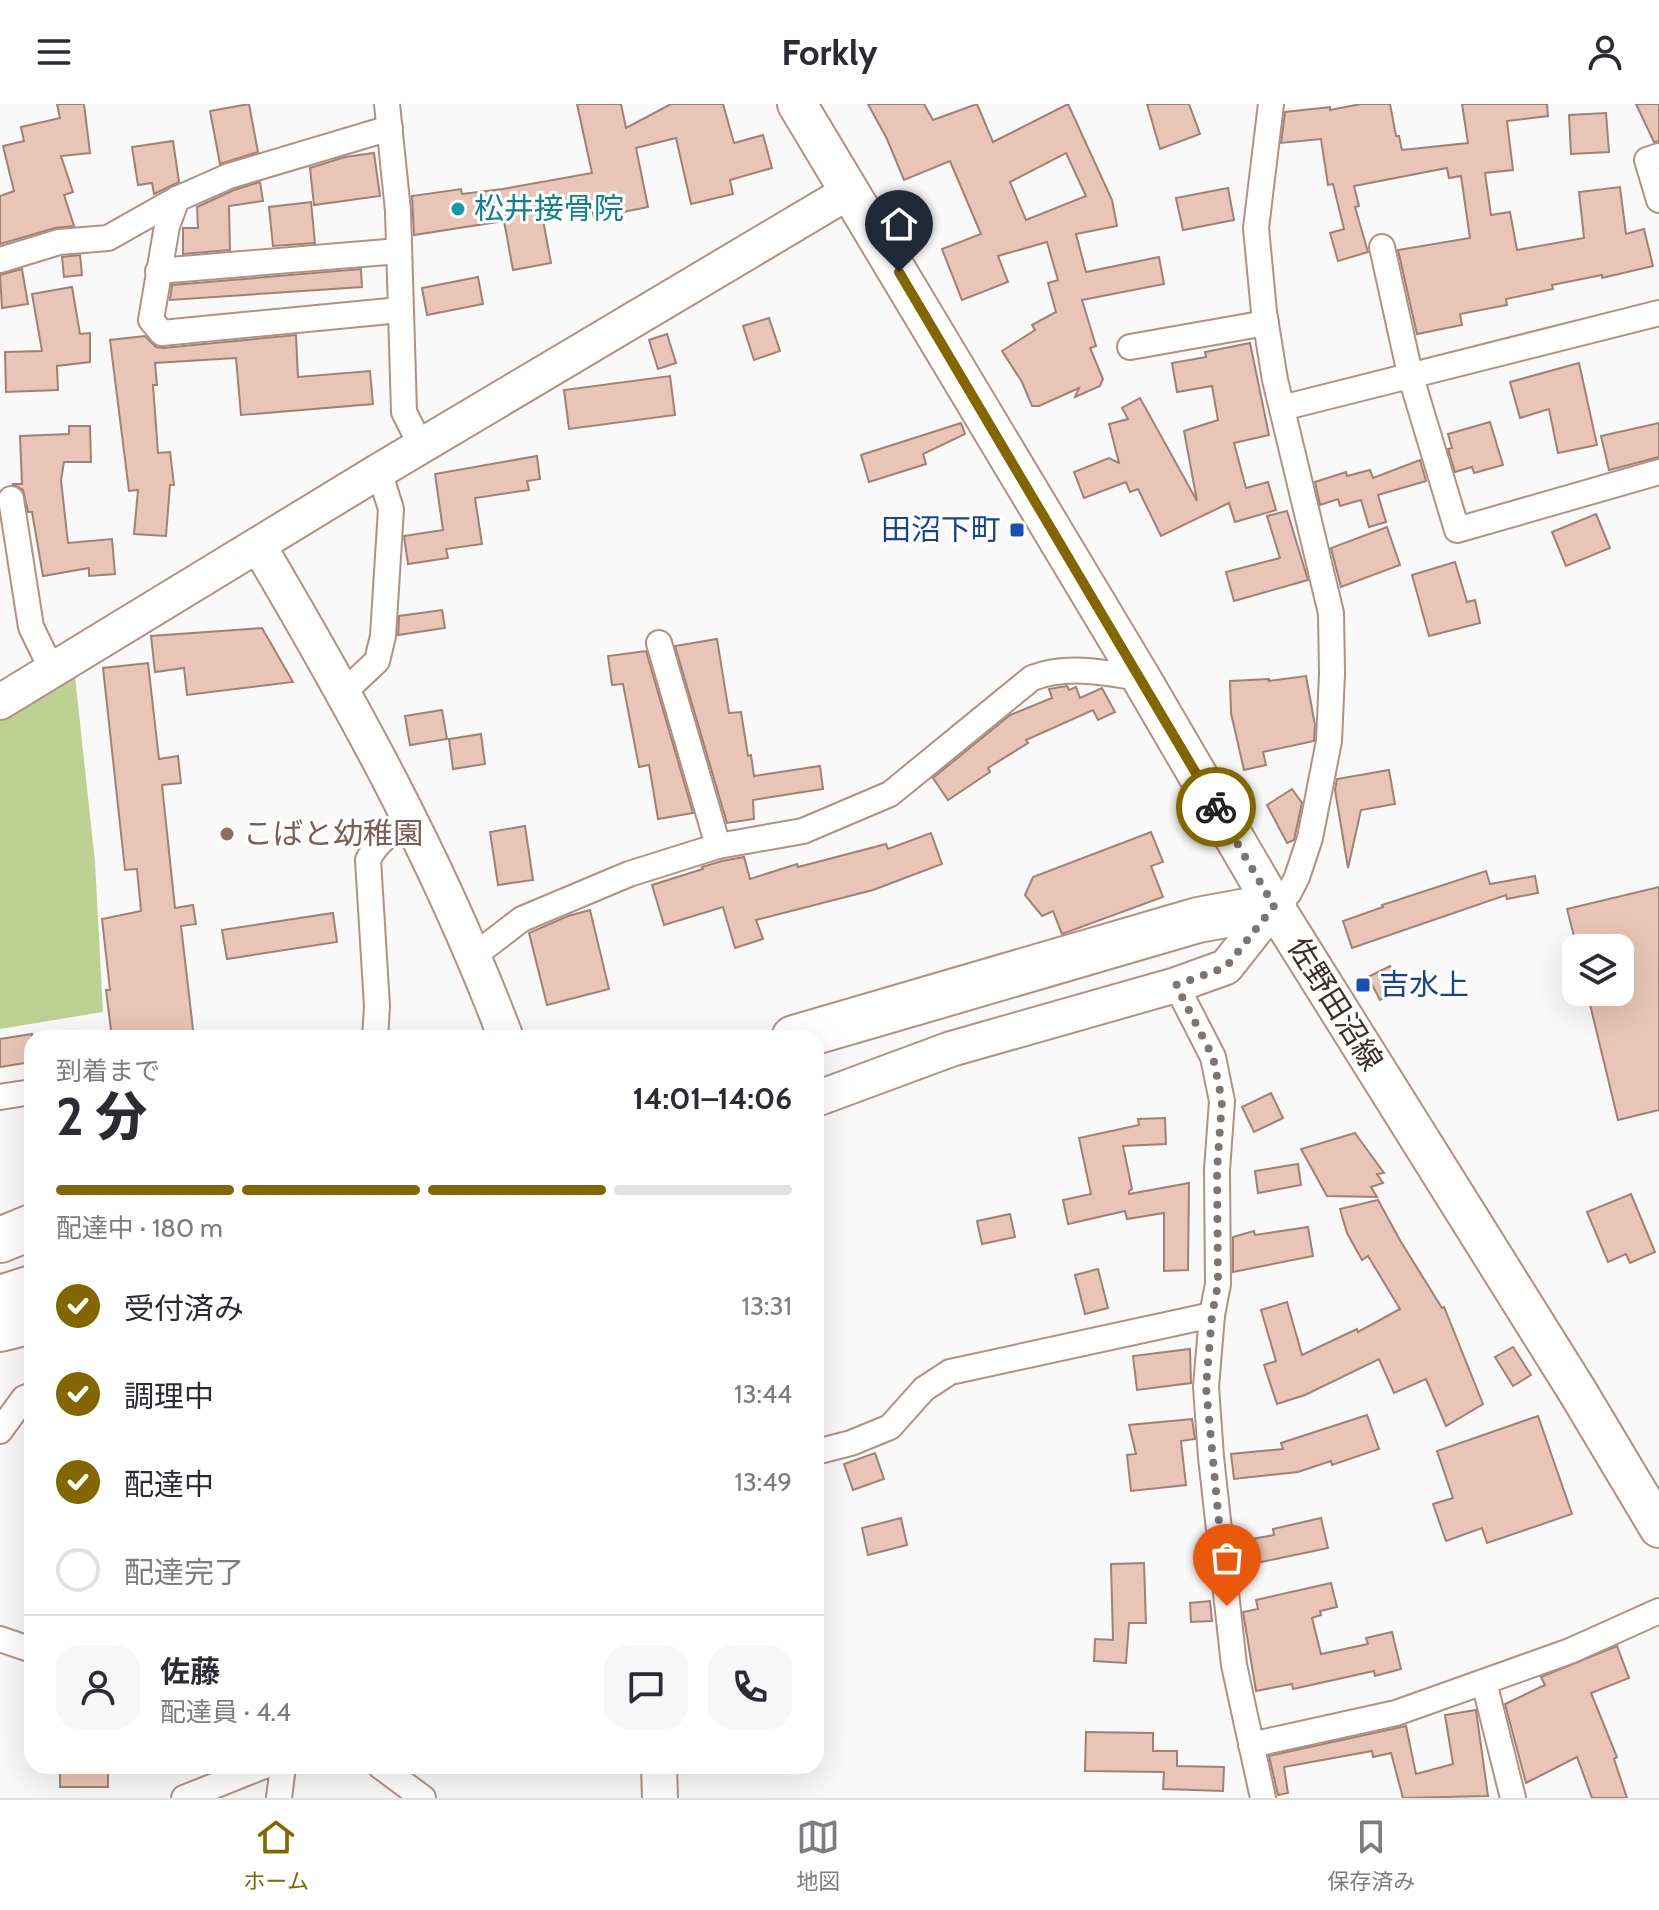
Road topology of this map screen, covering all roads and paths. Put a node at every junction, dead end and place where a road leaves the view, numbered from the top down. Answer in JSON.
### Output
{"nodes":[{"id":1,"x":797,"y":104,"type":"edge"},
{"id":2,"x":1271,"y":104,"type":"edge"},
{"id":3,"x":389,"y":116,"type":"edge"},
{"id":4,"x":1659,"y":156,"type":"edge"},
{"id":5,"x":850,"y":191,"type":"junction"},
{"id":6,"x":177,"y":199,"type":"junction"},
{"id":7,"x":1659,"y":200,"type":"edge"},
{"id":8,"x":1382,"y":247,"type":"dead end"},
{"id":9,"x":399,"y":251,"type":"junction"},
{"id":10,"x":0,"y":260,"type":"edge"},
{"id":11,"x":158,"y":271,"type":"junction"},
{"id":12,"x":400,"y":310,"type":"junction"},
{"id":13,"x":1659,"y":313,"type":"edge"},
{"id":14,"x":1266,"y":323,"type":"junction"},
{"id":15,"x":1130,"y":347,"type":"dead end"},
{"id":16,"x":1410,"y":374,"type":"junction"},
{"id":17,"x":1282,"y":408,"type":"junction"},
{"id":18,"x":421,"y":446,"type":"junction"},
{"id":19,"x":379,"y":471,"type":"junction"},
{"id":20,"x":1659,"y":472,"type":"edge"},
{"id":21,"x":11,"y":499,"type":"dead end"},
{"id":22,"x":258,"y":545,"type":"junction"},
{"id":23,"x":659,"y":643,"type":"dead end"},
{"id":24,"x":52,"y":670,"type":"junction"},
{"id":25,"x":1141,"y":678,"type":"junction"},
{"id":26,"x":344,"y":692,"type":"junction"},
{"id":27,"x":0,"y":702,"type":"edge"},
{"id":28,"x":412,"y":820,"type":"junction"},
{"id":29,"x":718,"y":846,"type":"junction"},
{"id":30,"x":1274,"y":906,"type":"junction"},
{"id":31,"x":475,"y":955,"type":"junction"},
{"id":32,"x":1176,"y":985,"type":"junction"},
{"id":33,"x":376,"y":1030,"type":"edge"},
{"id":34,"x":503,"y":1030,"type":"edge"},
{"id":35,"x":821,"y":1030,"type":"edge"},
{"id":36,"x":824,"y":1054,"type":"edge"},
{"id":37,"x":24,"y":1093,"type":"edge"},
{"id":38,"x":824,"y":1096,"type":"edge"},
{"id":39,"x":0,"y":1097,"type":"edge"},
{"id":40,"x":24,"y":1230,"type":"edge"},
{"id":41,"x":0,"y":1240,"type":"edge"},
{"id":42,"x":24,"y":1269,"type":"edge"},
{"id":43,"x":0,"y":1276,"type":"edge"},
{"id":44,"x":24,"y":1290,"type":"edge"},
{"id":45,"x":0,"y":1298,"type":"edge"},
{"id":46,"x":1212,"y":1315,"type":"junction"},
{"id":47,"x":24,"y":1323,"type":"edge"},
{"id":48,"x":0,"y":1329,"type":"edge"},
{"id":49,"x":24,"y":1398,"type":"edge"},
{"id":50,"x":0,"y":1431,"type":"edge"},
{"id":51,"x":824,"y":1450,"type":"edge"},
{"id":52,"x":1659,"y":1528,"type":"edge"},
{"id":53,"x":1659,"y":1611,"type":"edge"},
{"id":54,"x":0,"y":1639,"type":"edge"},
{"id":55,"x":24,"y":1647,"type":"edge"},
{"id":56,"x":1484,"y":1682,"type":"junction"},
{"id":57,"x":1251,"y":1745,"type":"junction"},
{"id":58,"x":244,"y":1774,"type":"edge"},
{"id":59,"x":282,"y":1774,"type":"edge"},
{"id":60,"x":391,"y":1774,"type":"edge"},
{"id":61,"x":659,"y":1774,"type":"edge"},
{"id":62,"x":184,"y":1798,"type":"edge"},
{"id":63,"x":279,"y":1798,"type":"edge"},
{"id":64,"x":423,"y":1798,"type":"edge"},
{"id":65,"x":660,"y":1798,"type":"edge"},
{"id":66,"x":1263,"y":1798,"type":"edge"},
{"id":67,"x":1513,"y":1798,"type":"edge"}],
"edges":[{"from":1,"to":5,"type":"main road","name":"佐野田沼線"},
{"from":2,"to":14,"type":"street"},
{"from":3,"to":6,"type":"street"},
{"from":3,"to":9,"type":"street"},
{"from":4,"to":7,"type":"street"},
{"from":5,"to":18,"type":"street"},
{"from":5,"to":25,"type":"main road","name":"佐野田沼線"},
{"from":6,"to":10,"type":"street"},
{"from":6,"to":11,"type":"street"},
{"from":8,"to":16,"type":"street"},
{"from":9,"to":11,"type":"street"},
{"from":9,"to":12,"type":"street"},
{"from":11,"to":12,"type":"street"},
{"from":12,"to":18,"type":"street"},
{"from":13,"to":16,"type":"street"},
{"from":14,"to":15,"type":"street"},
{"from":14,"to":17,"type":"street"},
{"from":16,"to":17,"type":"street"},
{"from":16,"to":20,"type":"street"},
{"from":17,"to":30,"type":"street"},
{"from":18,"to":19,"type":"street"},
{"from":19,"to":22,"type":"street"},
{"from":19,"to":26,"type":"street"},
{"from":21,"to":24,"type":"street"},
{"from":22,"to":24,"type":"street"},
{"from":22,"to":26,"type":"street"},
{"from":23,"to":29,"type":"street"},
{"from":24,"to":27,"type":"street"},
{"from":25,"to":29,"type":"street"},
{"from":25,"to":30,"type":"main road","name":"佐野田沼線"},
{"from":26,"to":28,"type":"street"},
{"from":28,"to":31,"type":"street"},
{"from":28,"to":33,"type":"street"},
{"from":29,"to":31,"type":"street"},
{"from":30,"to":32,"type":"street"},
{"from":30,"to":35,"type":"highway"},
{"from":30,"to":36,"type":"highway"},
{"from":30,"to":52,"type":"main road","name":"佐野田沼線"},
{"from":31,"to":34,"type":"street"},
{"from":32,"to":38,"type":"street"},
{"from":32,"to":46,"type":"street"},
{"from":37,"to":39,"type":"street"},
{"from":40,"to":41,"type":"highway"},
{"from":42,"to":43,"type":"highway"},
{"from":44,"to":45,"type":"highway"},
{"from":46,"to":51,"type":"street"},
{"from":46,"to":57,"type":"street"},
{"from":47,"to":48,"type":"highway"},
{"from":49,"to":50,"type":"street"},
{"from":53,"to":56,"type":"street"},
{"from":54,"to":55,"type":"street"},
{"from":56,"to":57,"type":"street"},
{"from":56,"to":67,"type":"street"},
{"from":57,"to":66,"type":"street"},
{"from":58,"to":62,"type":"street"},
{"from":59,"to":63,"type":"street"},
{"from":60,"to":64,"type":"street"},
{"from":61,"to":65,"type":"street"}]}
